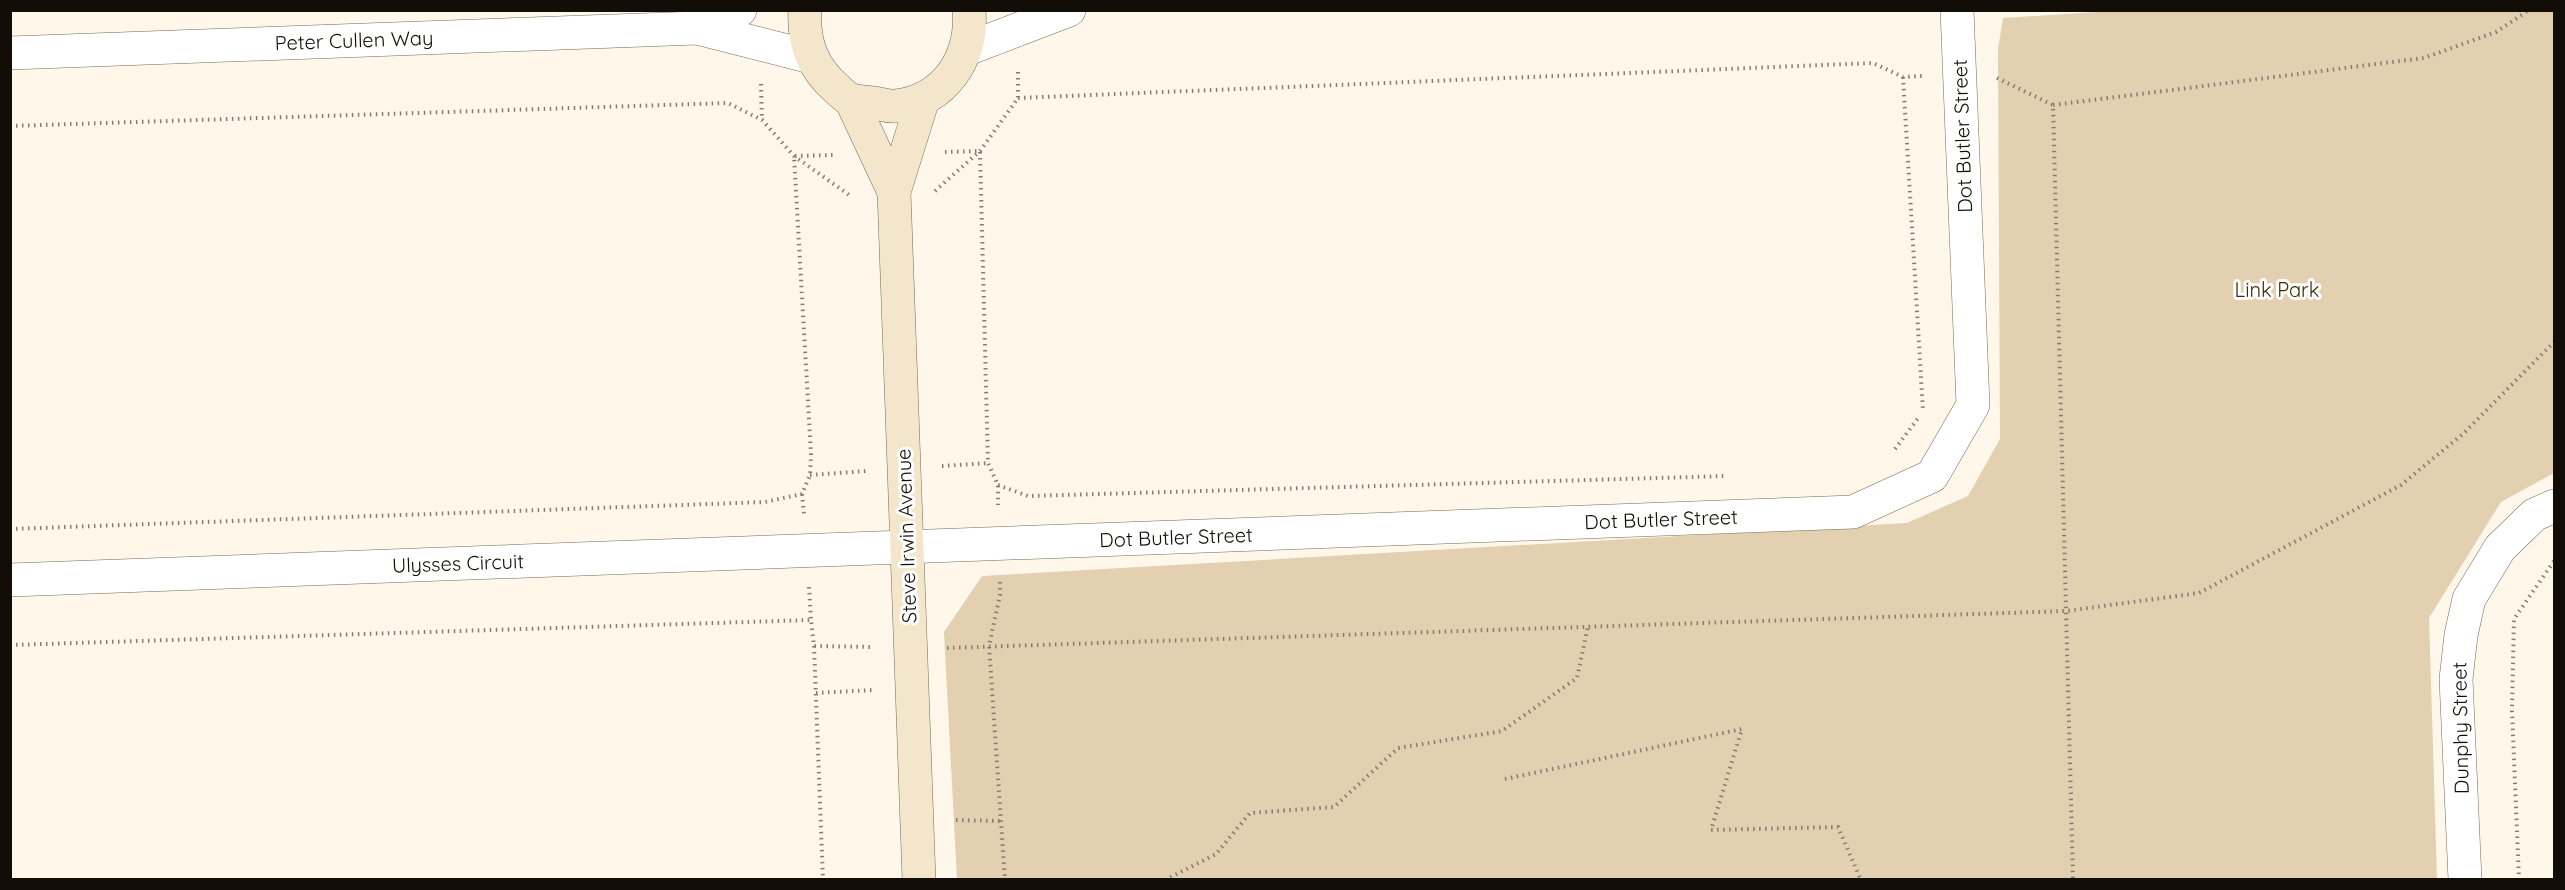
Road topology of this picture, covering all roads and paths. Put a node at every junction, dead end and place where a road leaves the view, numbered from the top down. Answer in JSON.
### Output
{"nodes":[{"id":1,"x":740,"y":10,"type":"edge"},
{"id":2,"x":805,"y":10,"type":"edge"},
{"id":3,"x":969,"y":10,"type":"edge"},
{"id":4,"x":1957,"y":10,"type":"edge"},
{"id":5,"x":2529,"y":10,"type":"edge"},
{"id":6,"x":1067,"y":11,"type":"edge"},
{"id":7,"x":697,"y":28,"type":"junction"},
{"id":8,"x":967,"y":50,"type":"junction"},
{"id":9,"x":10,"y":53,"type":"edge"},
{"id":10,"x":811,"y":57,"type":"junction"},
{"id":11,"x":1987,"y":73,"type":"dead end"},
{"id":12,"x":923,"y":99,"type":"junction"},
{"id":13,"x":851,"y":100,"type":"junction"},
{"id":14,"x":2053,"y":105,"type":"junction"},
{"id":15,"x":10,"y":126,"type":"edge"},
{"id":16,"x":794,"y":156,"type":"junction"},
{"id":17,"x":894,"y":192,"type":"junction"},
{"id":18,"x":895,"y":228,"type":"junction"},
{"id":19,"x":2554,"y":342,"type":"edge"},
{"id":20,"x":1888,"y":452,"type":"dead end"},
{"id":21,"x":1733,"y":475,"type":"dead end"},
{"id":22,"x":2554,"y":506,"type":"edge"},
{"id":23,"x":10,"y":529,"type":"edge"},
{"id":24,"x":906,"y":547,"type":"junction"},
{"id":25,"x":2554,"y":561,"type":"edge"},
{"id":26,"x":10,"y":580,"type":"edge"},
{"id":27,"x":1000,"y":595,"type":"dead end"},
{"id":28,"x":2066,"y":611,"type":"junction"},
{"id":29,"x":1588,"y":626,"type":"junction"},
{"id":30,"x":10,"y":645,"type":"edge"},
{"id":31,"x":814,"y":646,"type":"junction"},
{"id":32,"x":989,"y":646,"type":"junction"},
{"id":33,"x":910,"y":648,"type":"junction"},
{"id":34,"x":873,"y":690,"type":"dead end"},
{"id":35,"x":816,"y":693,"type":"junction"},
{"id":36,"x":1504,"y":779,"type":"dead end"},
{"id":37,"x":952,"y":819,"type":"dead end"},
{"id":38,"x":1000,"y":821,"type":"junction"},
{"id":39,"x":823,"y":879,"type":"edge"},
{"id":40,"x":919,"y":879,"type":"edge"},
{"id":41,"x":1005,"y":879,"type":"edge"},
{"id":42,"x":1165,"y":879,"type":"edge"},
{"id":43,"x":1861,"y":879,"type":"edge"},
{"id":44,"x":2073,"y":879,"type":"edge"},
{"id":45,"x":2465,"y":879,"type":"edge"},
{"id":46,"x":2519,"y":879,"type":"edge"}],
"edges":[{"from":1,"to":7,"type":"street","name":"Peter Cullen Way"},
{"from":2,"to":10,"type":"street"},
{"from":3,"to":8,"type":"street"},
{"from":4,"to":24,"type":"street","name":"Dot Butler Street"},
{"from":5,"to":14,"type":"path"},
{"from":6,"to":8,"type":"street"},
{"from":7,"to":9,"type":"street","name":"Peter Cullen Way"},
{"from":7,"to":10,"type":"street","name":"Peter Cullen Way"},
{"from":8,"to":12,"type":"street"},
{"from":10,"to":13,"type":"street"},
{"from":11,"to":14,"type":"path"},
{"from":12,"to":13,"type":"street"},
{"from":12,"to":17,"type":"street","name":"Steve Irwin Avenue"},
{"from":13,"to":17,"type":"street","name":"Steve Irwin Avenue"},
{"from":14,"to":28,"type":"path"},
{"from":15,"to":16,"type":"path"},
{"from":16,"to":18,"type":"path"},
{"from":16,"to":23,"type":"path"},
{"from":17,"to":18,"type":"street","name":"Steve Irwin Avenue"},
{"from":18,"to":24,"type":"street","name":"Steve Irwin Avenue"},
{"from":19,"to":28,"type":"path"},
{"from":20,"to":21,"type":"path"},
{"from":22,"to":45,"type":"street","name":"Dunphy Street"},
{"from":24,"to":26,"type":"street","name":"Ulysses Circuit"},
{"from":24,"to":33,"type":"street","name":"Steve Irwin Avenue"},
{"from":25,"to":46,"type":"path"},
{"from":27,"to":32,"type":"path"},
{"from":28,"to":29,"type":"path"},
{"from":28,"to":44,"type":"path"},
{"from":29,"to":32,"type":"path"},
{"from":29,"to":42,"type":"path"},
{"from":30,"to":31,"type":"path"},
{"from":31,"to":33,"type":"path"},
{"from":31,"to":35,"type":"path"},
{"from":32,"to":33,"type":"path"},
{"from":32,"to":38,"type":"path"},
{"from":33,"to":40,"type":"street","name":"Steve Irwin Avenue"},
{"from":34,"to":35,"type":"path"},
{"from":35,"to":39,"type":"path"},
{"from":36,"to":43,"type":"path"},
{"from":37,"to":38,"type":"path"},
{"from":38,"to":41,"type":"path"}]}
